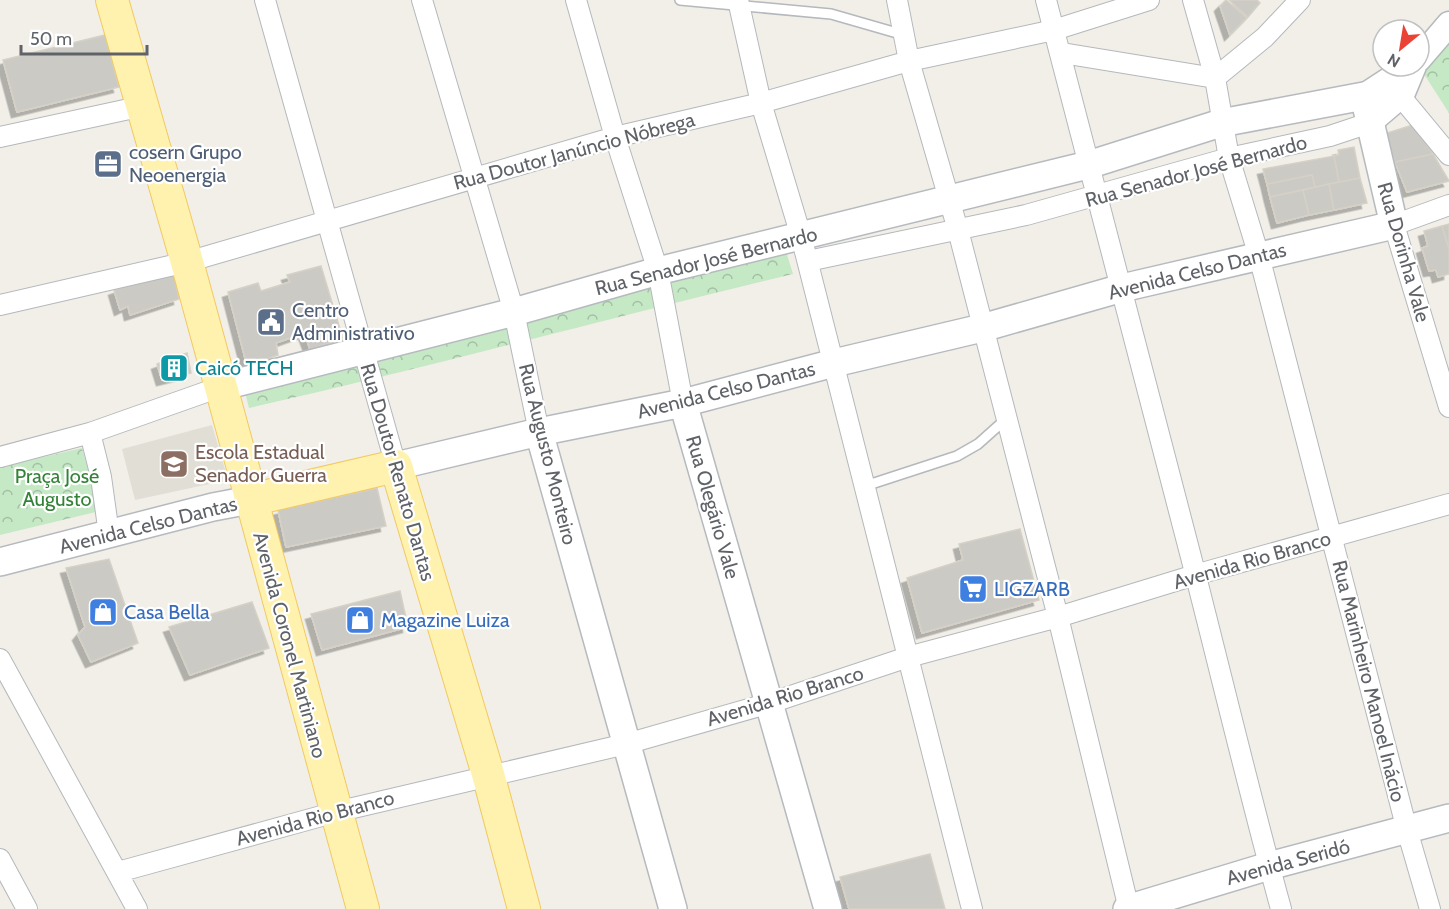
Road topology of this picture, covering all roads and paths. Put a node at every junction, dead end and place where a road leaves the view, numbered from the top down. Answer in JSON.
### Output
{"nodes":[{"id":1,"x":112,"y":0,"type":"edge"},
{"id":2,"x":265,"y":0,"type":"edge"},
{"id":3,"x":422,"y":0,"type":"edge"},
{"id":4,"x":576,"y":0,"type":"edge"},
{"id":5,"x":680,"y":0,"type":"edge"},
{"id":6,"x":897,"y":0,"type":"edge"},
{"id":7,"x":1046,"y":0,"type":"edge"},
{"id":8,"x":1149,"y":0,"type":"edge"},
{"id":9,"x":1192,"y":0,"type":"edge"},
{"id":10,"x":1300,"y":0,"type":"edge"},
{"id":11,"x":739,"y":2,"type":"edge"},
{"id":12,"x":1449,"y":24,"type":"edge"},
{"id":13,"x":1054,"y":30,"type":"junction"},
{"id":14,"x":906,"y":35,"type":"junction"},
{"id":15,"x":1431,"y":45,"type":"edge"},
{"id":16,"x":1062,"y":53,"type":"junction"},
{"id":17,"x":909,"y":61,"type":"junction"},
{"id":18,"x":1215,"y":78,"type":"junction"},
{"id":19,"x":1402,"y":78,"type":"edge"},
{"id":20,"x":1394,"y":88,"type":"junction"},
{"id":21,"x":1364,"y":96,"type":"junction"},
{"id":22,"x":761,"y":103,"type":"junction"},
{"id":23,"x":143,"y":106,"type":"junction"},
{"id":24,"x":1298,"y":109,"type":"junction"},
{"id":25,"x":1221,"y":123,"type":"junction"},
{"id":26,"x":1369,"y":123,"type":"junction"},
{"id":27,"x":0,"y":137,"type":"edge"},
{"id":28,"x":615,"y":137,"type":"junction"},
{"id":29,"x":1305,"y":141,"type":"junction"},
{"id":30,"x":1150,"y":145,"type":"junction"},
{"id":31,"x":1449,"y":155,"type":"edge"},
{"id":32,"x":1229,"y":158,"type":"junction"},
{"id":33,"x":1088,"y":165,"type":"junction"},
{"id":34,"x":1161,"y":177,"type":"junction"},
{"id":35,"x":475,"y":178,"type":"junction"},
{"id":36,"x":1020,"y":183,"type":"junction"},
{"id":37,"x":1097,"y":196,"type":"junction"},
{"id":38,"x":950,"y":200,"type":"junction"},
{"id":39,"x":1449,"y":205,"type":"edge"},
{"id":40,"x":1026,"y":215,"type":"junction"},
{"id":41,"x":327,"y":219,"type":"junction"},
{"id":42,"x":1394,"y":225,"type":"junction"},
{"id":43,"x":881,"y":230,"type":"junction"},
{"id":44,"x":958,"y":230,"type":"junction"},
{"id":45,"x":804,"y":248,"type":"junction"},
{"id":46,"x":1259,"y":256,"type":"junction"},
{"id":47,"x":187,"y":262,"type":"junction"},
{"id":48,"x":658,"y":271,"type":"junction"},
{"id":49,"x":1122,"y":288,"type":"junction"},
{"id":50,"x":0,"y":305,"type":"edge"},
{"id":51,"x":514,"y":312,"type":"junction"},
{"id":52,"x":982,"y":328,"type":"junction"},
{"id":53,"x":363,"y":350,"type":"junction"},
{"id":54,"x":834,"y":363,"type":"junction"},
{"id":55,"x":220,"y":387,"type":"junction"},
{"id":56,"x":683,"y":403,"type":"junction"},
{"id":57,"x":1449,"y":406,"type":"edge"},
{"id":58,"x":1006,"y":419,"type":"junction"},
{"id":59,"x":539,"y":432,"type":"junction"},
{"id":60,"x":90,"y":434,"type":"junction"},
{"id":61,"x":0,"y":457,"type":"edge"},
{"id":62,"x":396,"y":466,"type":"junction"},
{"id":63,"x":865,"y":486,"type":"junction"},
{"id":64,"x":250,"y":500,"type":"junction"},
{"id":65,"x":1449,"y":504,"type":"edge"},
{"id":66,"x":109,"y":534,"type":"junction"},
{"id":67,"x":1332,"y":538,"type":"junction"},
{"id":68,"x":0,"y":562,"type":"edge"},
{"id":69,"x":1196,"y":575,"type":"junction"},
{"id":70,"x":1058,"y":618,"type":"junction"},
{"id":71,"x":908,"y":657,"type":"junction"},
{"id":72,"x":0,"y":659,"type":"edge"},
{"id":73,"x":770,"y":703,"type":"junction"},
{"id":74,"x":626,"y":744,"type":"junction"},
{"id":75,"x":488,"y":774,"type":"junction"},
{"id":76,"x":336,"y":812,"type":"junction"},
{"id":77,"x":1449,"y":818,"type":"edge"},
{"id":78,"x":1407,"y":830,"type":"junction"},
{"id":79,"x":0,"y":859,"type":"edge"},
{"id":80,"x":1269,"y":866,"type":"junction"},
{"id":81,"x":118,"y":872,"type":"junction"},
{"id":82,"x":27,"y":909,"type":"edge"},
{"id":83,"x":137,"y":909,"type":"edge"},
{"id":84,"x":363,"y":909,"type":"edge"},
{"id":85,"x":524,"y":909,"type":"edge"},
{"id":86,"x":673,"y":909,"type":"edge"},
{"id":87,"x":828,"y":909,"type":"edge"},
{"id":88,"x":972,"y":909,"type":"edge"},
{"id":89,"x":1129,"y":909,"type":"edge"},
{"id":90,"x":1281,"y":909,"type":"edge"},
{"id":91,"x":1430,"y":909,"type":"edge"}],
"edges":[{"from":1,"to":23,"type":"main road","name":"Avenida Coronel Martiniano"},
{"from":2,"to":41,"type":"street","name":"Rua Doutor Renato Dantas"},
{"from":3,"to":35,"type":"street","name":"Rua Augusto Monteiro"},
{"from":4,"to":28,"type":"street","name":"Rua Olegário Vale"},
{"from":5,"to":11,"type":"lane"},
{"from":6,"to":14,"type":"street"},
{"from":7,"to":13,"type":"street"},
{"from":8,"to":13,"type":"street","name":"Rua Doutor Janúncio Nóbrega"},
{"from":9,"to":18,"type":"street","name":"Rua Marinheiro Manoel Inácio"},
{"from":10,"to":18,"type":"street"},
{"from":11,"to":14,"type":"lane"},
{"from":11,"to":22,"type":"street"},
{"from":12,"to":15,"type":"street"},
{"from":13,"to":16,"type":"street"},
{"from":13,"to":17,"type":"street","name":"Rua Doutor Janúncio Nóbrega"},
{"from":14,"to":17,"type":"street"},
{"from":16,"to":18,"type":"street"},
{"from":16,"to":33,"type":"street"},
{"from":17,"to":22,"type":"street","name":"Rua Doutor Janúncio Nóbrega"},
{"from":17,"to":38,"type":"street"},
{"from":18,"to":25,"type":"street","name":"Rua Marinheiro Manoel Inácio"},
{"from":19,"to":20,"type":"street","name":"Rua Senador José Bernardo"},
{"from":20,"to":21,"type":"street","name":"Rua Senador José Bernardo"},
{"from":20,"to":26,"type":"street","name":"Rua Senador José Bernardo"},
{"from":20,"to":31,"type":"street"},
{"from":21,"to":24,"type":"main road","name":"Rua Senador José Bernardo"},
{"from":21,"to":26,"type":"main road","name":"Rua Dorinha Vale"},
{"from":22,"to":28,"type":"street","name":"Rua Doutor Janúncio Nóbrega"},
{"from":22,"to":45,"type":"street"},
{"from":23,"to":27,"type":"street"},
{"from":23,"to":47,"type":"main road","name":"Avenida Coronel Martiniano"},
{"from":24,"to":25,"type":"main road","name":"Rua Senador José Bernardo"},
{"from":24,"to":29,"type":"street"},
{"from":25,"to":30,"type":"main road","name":"Rua Senador José Bernardo"},
{"from":25,"to":32,"type":"street","name":"Rua Marinheiro Manoel Inácio"},
{"from":26,"to":29,"type":"street","name":"Rua Senador José Bernardo"},
{"from":26,"to":42,"type":"main road","name":"Rua Dorinha Vale"},
{"from":28,"to":35,"type":"street","name":"Rua Doutor Janúncio Nóbrega"},
{"from":28,"to":48,"type":"street","name":"Rua Olegário Vale"},
{"from":29,"to":32,"type":"street","name":"Rua Senador José Bernardo"},
{"from":30,"to":33,"type":"main road","name":"Rua Senador José Bernardo"},
{"from":30,"to":34,"type":"street"},
{"from":32,"to":34,"type":"street","name":"Rua Senador José Bernardo"},
{"from":32,"to":46,"type":"street","name":"Rua Marinheiro Manoel Inácio"},
{"from":33,"to":36,"type":"main road","name":"Rua Senador José Bernardo"},
{"from":33,"to":37,"type":"street"},
{"from":34,"to":37,"type":"street","name":"Rua Senador José Bernardo"},
{"from":35,"to":41,"type":"street","name":"Rua Doutor Janúncio Nóbrega"},
{"from":35,"to":51,"type":"street","name":"Rua Augusto Monteiro"},
{"from":36,"to":38,"type":"main road","name":"Rua Senador José Bernardo"},
{"from":36,"to":40,"type":"street"},
{"from":37,"to":40,"type":"street","name":"Rua Senador José Bernardo"},
{"from":37,"to":49,"type":"street"},
{"from":38,"to":43,"type":"main road","name":"Rua Senador José Bernardo"},
{"from":38,"to":44,"type":"street"},
{"from":39,"to":42,"type":"street","name":"Avenida Celso Dantas"},
{"from":40,"to":44,"type":"street","name":"Rua Senador José Bernardo"},
{"from":41,"to":47,"type":"street","name":"Rua Doutor Janúncio Nóbrega"},
{"from":41,"to":53,"type":"street","name":"Rua Doutor Renato Dantas"},
{"from":42,"to":46,"type":"main road","name":"Avenida Celso Dantas"},
{"from":42,"to":57,"type":"street","name":"Rua Dorinha Vale"},
{"from":43,"to":44,"type":"street","name":"Rua Senador José Bernardo"},
{"from":43,"to":45,"type":"main road","name":"Rua Senador José Bernardo"},
{"from":44,"to":52,"type":"street"},
{"from":45,"to":48,"type":"main road","name":"Rua Senador José Bernardo"},
{"from":45,"to":54,"type":"street"},
{"from":46,"to":49,"type":"main road","name":"Avenida Celso Dantas"},
{"from":46,"to":67,"type":"street","name":"Rua Marinheiro Manoel Inácio"},
{"from":47,"to":50,"type":"street","name":"Rua Doutor Janúncio Nóbrega"},
{"from":47,"to":55,"type":"main road","name":"Avenida Coronel Martiniano"},
{"from":48,"to":51,"type":"main road","name":"Rua Senador José Bernardo"},
{"from":48,"to":56,"type":"street","name":"Rua Olegário Vale"},
{"from":49,"to":52,"type":"main road","name":"Avenida Celso Dantas"},
{"from":49,"to":69,"type":"street"},
{"from":51,"to":53,"type":"main road","name":"Rua Senador José Bernardo"},
{"from":51,"to":59,"type":"street","name":"Rua Augusto Monteiro"},
{"from":52,"to":54,"type":"main road","name":"Avenida Celso Dantas"},
{"from":52,"to":58,"type":"street"},
{"from":53,"to":55,"type":"main road","name":"Rua Senador José Bernardo"},
{"from":53,"to":62,"type":"street","name":"Rua Doutor Renato Dantas"},
{"from":54,"to":56,"type":"main road","name":"Avenida Celso Dantas"},
{"from":54,"to":63,"type":"street"},
{"from":55,"to":60,"type":"street","name":"Rua Senador José Bernardo"},
{"from":55,"to":64,"type":"main road","name":"Avenida Coronel Martiniano"},
{"from":56,"to":59,"type":"main road","name":"Avenida Celso Dantas"},
{"from":56,"to":73,"type":"main road","name":"Rua Olegário Vale"},
{"from":58,"to":63,"type":"lane"},
{"from":58,"to":70,"type":"street"},
{"from":59,"to":62,"type":"main road","name":"Avenida Celso Dantas"},
{"from":59,"to":74,"type":"main road","name":"Rua Augusto Monteiro"},
{"from":60,"to":61,"type":"street","name":"Rua Senador José Bernardo"},
{"from":60,"to":66,"type":"street"},
{"from":62,"to":64,"type":"main road","name":"Avenida Celso Dantas"},
{"from":62,"to":75,"type":"main road","name":"Rua Doutor Renato Dantas"},
{"from":63,"to":71,"type":"street"},
{"from":64,"to":66,"type":"main road","name":"Avenida Celso Dantas"},
{"from":64,"to":76,"type":"main road","name":"Avenida Coronel Martiniano"},
{"from":65,"to":67,"type":"street","name":"Avenida Rio Branco"},
{"from":66,"to":68,"type":"main road","name":"Avenida Celso Dantas"},
{"from":67,"to":69,"type":"street","name":"Avenida Rio Branco"},
{"from":67,"to":78,"type":"street","name":"Rua Marinheiro Manoel Inácio"},
{"from":69,"to":70,"type":"street","name":"Avenida Rio Branco"},
{"from":69,"to":80,"type":"street"},
{"from":70,"to":71,"type":"street","name":"Avenida Rio Branco"},
{"from":70,"to":89,"type":"street"},
{"from":71,"to":73,"type":"street","name":"Avenida Rio Branco"},
{"from":71,"to":88,"type":"street"},
{"from":72,"to":81,"type":"street"},
{"from":73,"to":74,"type":"street","name":"Avenida Rio Branco"},
{"from":73,"to":87,"type":"main road","name":"Rua Olegário Vale"},
{"from":74,"to":75,"type":"street","name":"Avenida Rio Branco"},
{"from":74,"to":86,"type":"main road","name":"Rua Augusto Monteiro"},
{"from":75,"to":76,"type":"street","name":"Avenida Rio Branco"},
{"from":75,"to":85,"type":"main road","name":"Rua Doutor Renato Dantas"},
{"from":76,"to":81,"type":"street","name":"Avenida Rio Branco"},
{"from":76,"to":84,"type":"main road","name":"Avenida Coronel Martiniano"},
{"from":77,"to":78,"type":"main road","name":"Avenida Seridó"},
{"from":78,"to":80,"type":"main road","name":"Avenida Seridó"},
{"from":78,"to":91,"type":"street","name":"Rua Marinheiro Manoel Inácio"},
{"from":79,"to":82,"type":"street"},
{"from":80,"to":89,"type":"main road","name":"Avenida Seridó"},
{"from":80,"to":90,"type":"street"},
{"from":81,"to":83,"type":"street"}]}
